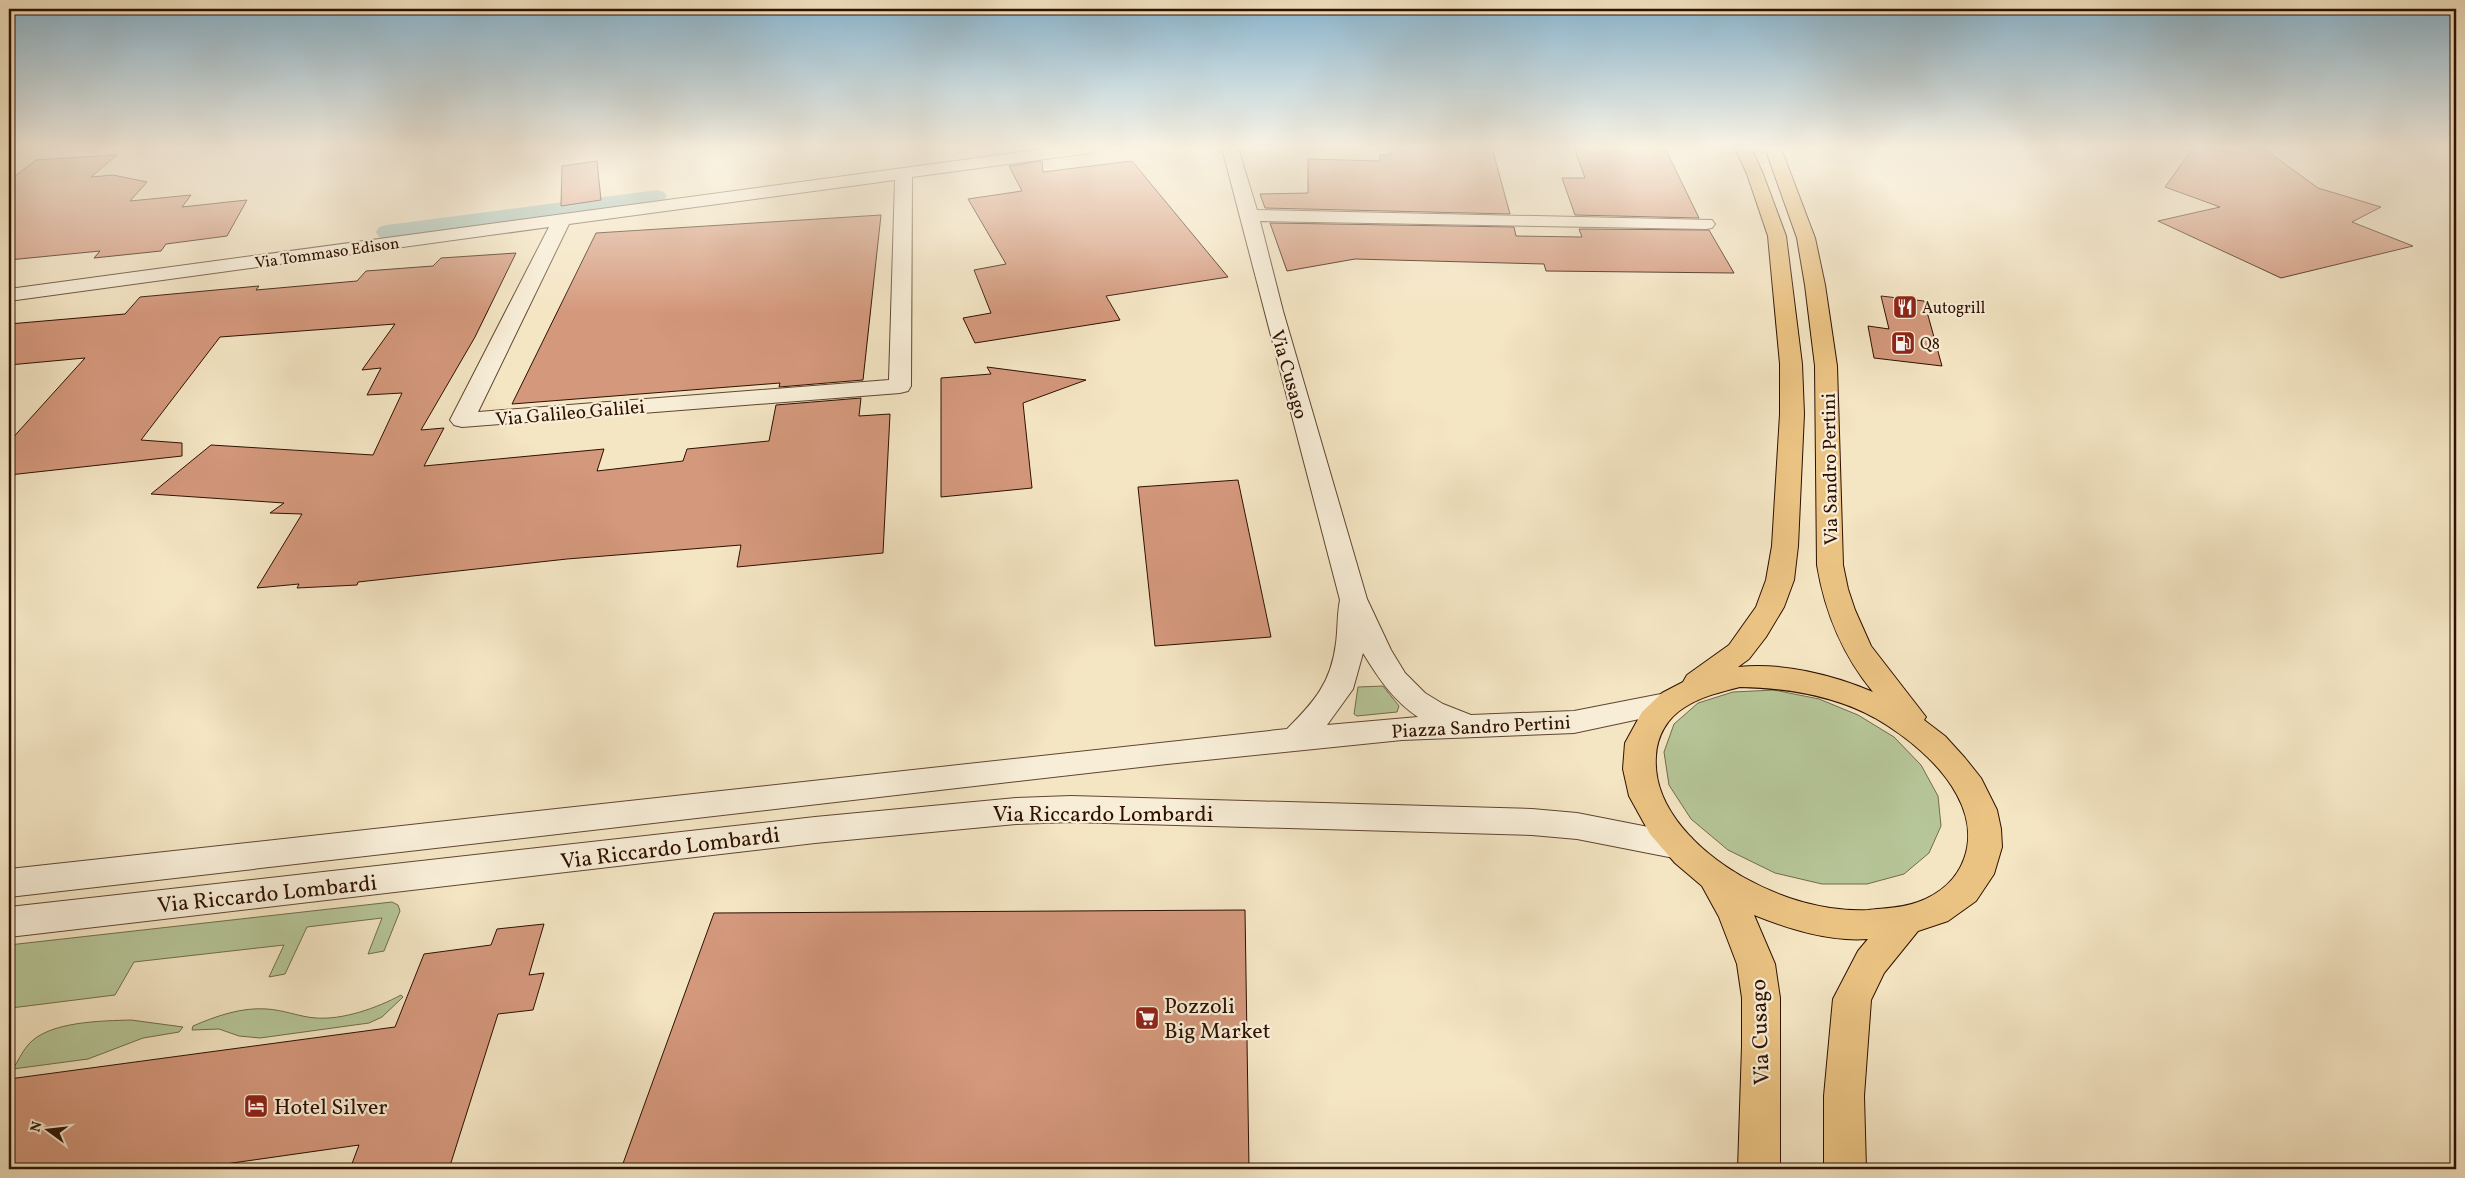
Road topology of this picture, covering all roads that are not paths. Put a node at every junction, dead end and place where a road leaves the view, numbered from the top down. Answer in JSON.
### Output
{"nodes":[{"id":1,"x":689,"y":203,"type":"edge"},
{"id":2,"x":903,"y":203,"type":"edge"},
{"id":3,"x":1246,"y":203,"type":"edge"},
{"id":4,"x":1765,"y":203,"type":"edge"},
{"id":5,"x":1793,"y":203,"type":"edge"},
{"id":6,"x":1250,"y":215,"type":"junction"},
{"id":7,"x":562,"y":220,"type":"junction"},
{"id":8,"x":1706,"y":224,"type":"dead end"},
{"id":9,"x":9,"y":295,"type":"edge"},
{"id":10,"x":1353,"y":599,"type":"junction"},
{"id":11,"x":1674,"y":698,"type":"junction"},
{"id":12,"x":1466,"y":725,"type":"junction"},
{"id":13,"x":1295,"y":741,"type":"junction"},
{"id":14,"x":1949,"y":759,"type":"junction"},
{"id":15,"x":1333,"y":816,"type":"joint"},
{"id":16,"x":1679,"y":846,"type":"junction"},
{"id":17,"x":1714,"y":876,"type":"junction"},
{"id":18,"x":9,"y":883,"type":"edge"},
{"id":19,"x":1906,"y":920,"type":"junction"},
{"id":20,"x":9,"y":922,"type":"edge"},
{"id":21,"x":1759,"y":1169,"type":"edge"},
{"id":22,"x":1845,"y":1169,"type":"edge"}],
"edges":[{"from":1,"to":7,"type":"street","name":"Via Tommaso Edison"},
{"from":2,"to":7,"type":"street","name":"Via Galileo Galilei"},
{"from":3,"to":6,"type":"street","name":"Via Cusago"},
{"from":4,"to":11,"type":"main road","name":"Via Sandro Pertini"},
{"from":5,"to":14,"type":"main road","name":"Via Sandro Pertini"},
{"from":6,"to":8,"type":"street"},
{"from":6,"to":10,"type":"street","name":"Via Cusago"},
{"from":7,"to":9,"type":"street","name":"Via Tommaso Edison"},
{"from":10,"to":12,"type":"street","name":"Via Cusago"},
{"from":10,"to":13,"type":"street","name":"Via Cusago"},
{"from":11,"to":12,"type":"street","name":"Piazza Sandro Pertini"},
{"from":11,"to":14,"type":"main road","name":"Piazza Sandro Pertini"},
{"from":11,"to":16,"type":"main road","name":"Piazza Sandro Pertini"},
{"from":12,"to":13,"type":"street","name":"Piazza Sandro Pertini"},
{"from":13,"to":18,"type":"street","name":"Via Riccardo Lombardi"},
{"from":14,"to":19,"type":"main road","name":"Piazza Sandro Pertini"},
{"from":15,"to":16,"type":"street","name":"Piazza Sandro Pertini"},
{"from":15,"to":20,"type":"street","name":"Via Riccardo Lombardi"},
{"from":16,"to":17,"type":"main road","name":"Piazza Sandro Pertini"},
{"from":17,"to":19,"type":"main road","name":"Piazza Sandro Pertini"},
{"from":17,"to":21,"type":"main road","name":"Via Cusago"},
{"from":19,"to":22,"type":"main road"}]}
